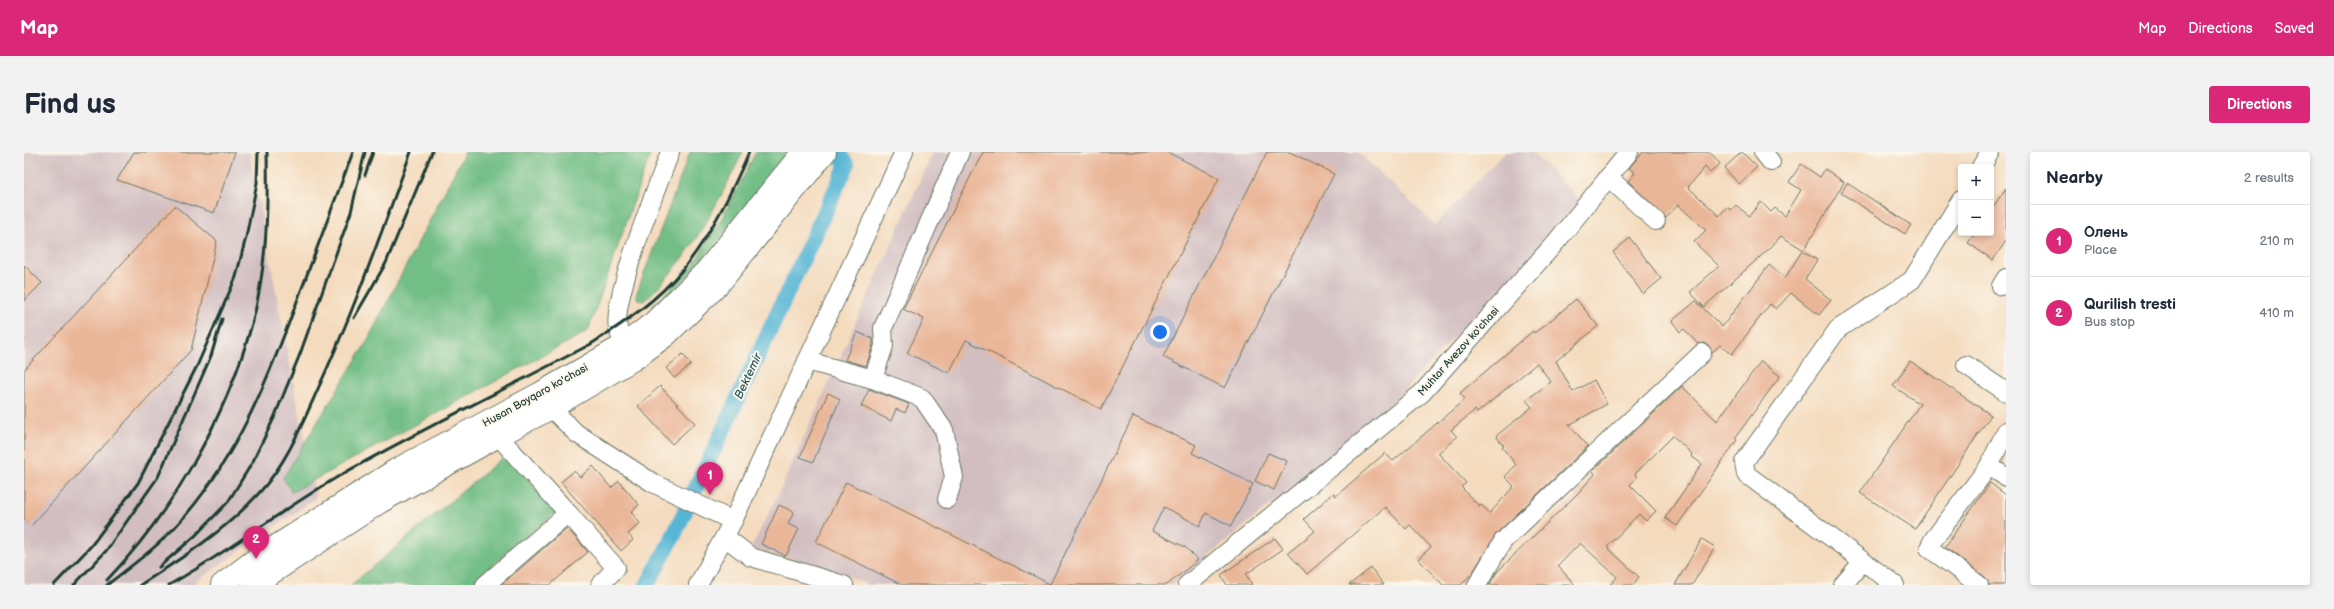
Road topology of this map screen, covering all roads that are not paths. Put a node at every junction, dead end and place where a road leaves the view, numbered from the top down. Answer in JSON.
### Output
{"nodes":[{"id":1,"x":670,"y":152,"type":"edge"},
{"id":2,"x":904,"y":152,"type":"edge"},
{"id":3,"x":960,"y":152,"type":"edge"},
{"id":4,"x":1629,"y":152,"type":"edge"},
{"id":5,"x":1990,"y":152,"type":"edge"},
{"id":6,"x":810,"y":157,"type":"edge"},
{"id":7,"x":1983,"y":164,"type":"edge"},
{"id":8,"x":1608,"y":177,"type":"junction"},
{"id":9,"x":1958,"y":205,"type":"edge"},
{"id":10,"x":1656,"y":221,"type":"dead end"},
{"id":11,"x":629,"y":352,"type":"junction"},
{"id":12,"x":1702,"y":353,"type":"dead end"},
{"id":13,"x":808,"y":361,"type":"junction"},
{"id":14,"x":1966,"y":365,"type":"dead end"},
{"id":15,"x":873,"y":379,"type":"junction"},
{"id":16,"x":2006,"y":392,"type":"edge"},
{"id":17,"x":546,"y":401,"type":"junction"},
{"id":18,"x":2006,"y":431,"type":"edge"},
{"id":19,"x":498,"y":436,"type":"junction"},
{"id":20,"x":1989,"y":466,"type":"junction"},
{"id":21,"x":2006,"y":477,"type":"edge"},
{"id":22,"x":947,"y":499,"type":"dead end"},
{"id":23,"x":568,"y":513,"type":"junction"},
{"id":24,"x":729,"y":529,"type":"junction"},
{"id":25,"x":1863,"y":561,"type":"junction"},
{"id":26,"x":266,"y":581,"type":"edge"},
{"id":27,"x":222,"y":585,"type":"edge"},
{"id":28,"x":485,"y":585,"type":"edge"},
{"id":29,"x":600,"y":585,"type":"edge"},
{"id":30,"x":698,"y":585,"type":"edge"},
{"id":31,"x":844,"y":585,"type":"edge"},
{"id":32,"x":1188,"y":585,"type":"edge"},
{"id":33,"x":1477,"y":585,"type":"edge"},
{"id":34,"x":1843,"y":585,"type":"edge"},
{"id":35,"x":1895,"y":585,"type":"edge"},
{"id":36,"x":1979,"y":585,"type":"edge"}],
"edges":[{"from":1,"to":11,"type":"street"},
{"from":2,"to":13,"type":"street"},
{"from":3,"to":15,"type":"street"},
{"from":4,"to":8,"type":"street","name":"Muhtar Avezov ko'chasi"},
{"from":5,"to":7,"type":"street"},
{"from":6,"to":11,"type":"main road","name":"Husan Boyqaro ko'chasi"},
{"from":8,"to":10,"type":"street"},
{"from":8,"to":32,"type":"street","name":"Muhtar Avezov ko'chasi"},
{"from":9,"to":25,"type":"street"},
{"from":11,"to":17,"type":"main road","name":"Husan Boyqaro ko'chasi"},
{"from":12,"to":33,"type":"street"},
{"from":13,"to":15,"type":"street"},
{"from":13,"to":24,"type":"street"},
{"from":14,"to":16,"type":"street"},
{"from":15,"to":22,"type":"street"},
{"from":17,"to":19,"type":"main road","name":"Husan Boyqaro ko'chasi"},
{"from":17,"to":24,"type":"street"},
{"from":17,"to":27,"type":"main road","name":"Husan Boyqaro ko'chasi"},
{"from":18,"to":20,"type":"street"},
{"from":19,"to":23,"type":"street"},
{"from":19,"to":26,"type":"main road","name":"Husan Boyqaro ko'chasi"},
{"from":20,"to":21,"type":"street"},
{"from":20,"to":36,"type":"street"},
{"from":23,"to":28,"type":"street"},
{"from":23,"to":29,"type":"street"},
{"from":24,"to":30,"type":"street"},
{"from":24,"to":31,"type":"street"},
{"from":25,"to":34,"type":"street"},
{"from":25,"to":35,"type":"street"}]}
